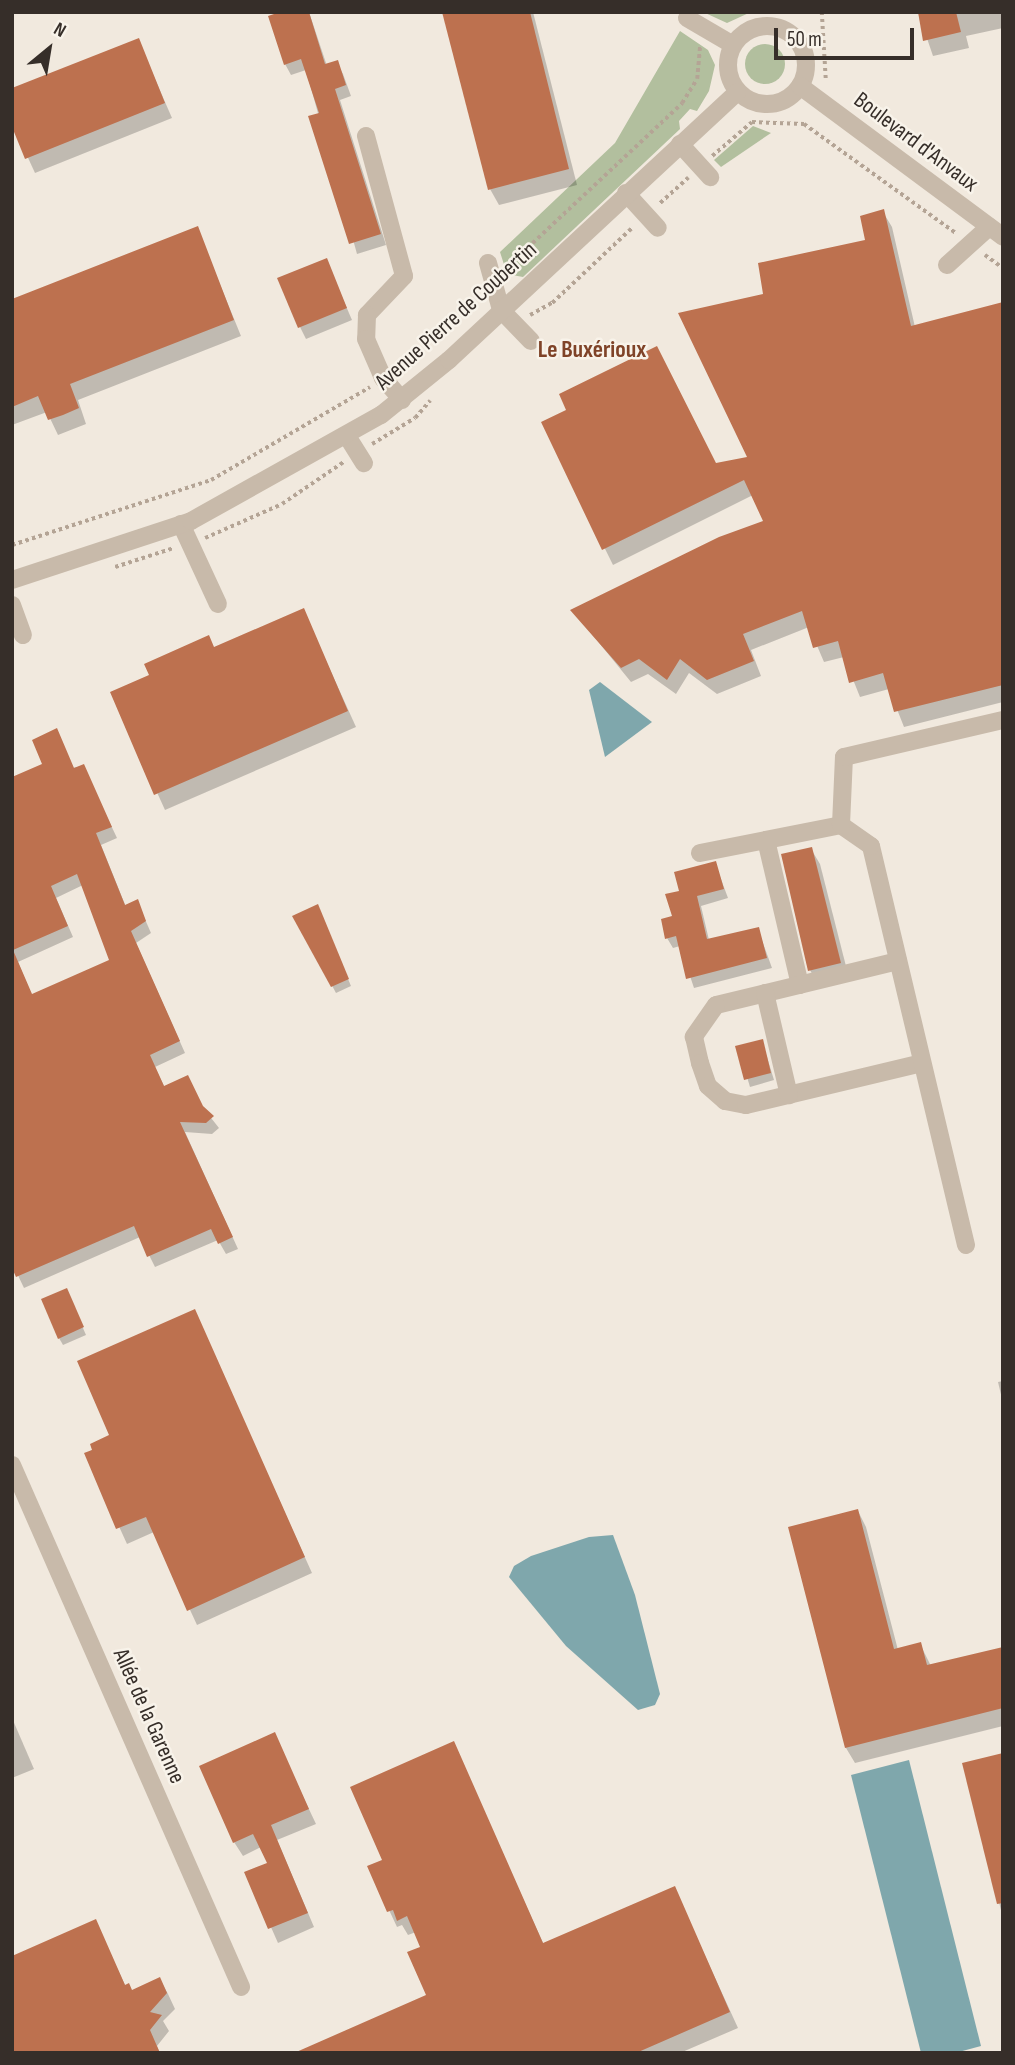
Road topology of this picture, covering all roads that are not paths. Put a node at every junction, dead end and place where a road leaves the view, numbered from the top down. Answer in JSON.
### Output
{"nodes":[{"id":1,"x":687,"y":18,"type":"dead end"},
{"id":2,"x":775,"y":19,"type":"edge"},
{"id":3,"x":733,"y":45,"type":"junction"},
{"id":4,"x":800,"y":86,"type":"junction"},
{"id":5,"x":737,"y":92,"type":"junction"},
{"id":6,"x":366,"y":136,"type":"dead end"},
{"id":7,"x":680,"y":144,"type":"junction"},
{"id":8,"x":710,"y":177,"type":"dead end"},
{"id":9,"x":626,"y":192,"type":"junction"},
{"id":10,"x":658,"y":229,"type":"dead end"},
{"id":11,"x":996,"y":232,"type":"edge"},
{"id":12,"x":488,"y":263,"type":"dead end"},
{"id":13,"x":947,"y":265,"type":"dead end"},
{"id":14,"x":501,"y":310,"type":"junction"},
{"id":15,"x":531,"y":341,"type":"dead end"},
{"id":16,"x":402,"y":400,"type":"junction"},
{"id":17,"x":347,"y":436,"type":"junction"},
{"id":18,"x":364,"y":463,"type":"dead end"},
{"id":19,"x":181,"y":524,"type":"junction"},
{"id":20,"x":12,"y":580,"type":"edge"},
{"id":21,"x":218,"y":604,"type":"dead end"},
{"id":22,"x":12,"y":605,"type":"edge"},
{"id":23,"x":23,"y":635,"type":"dead end"},
{"id":24,"x":1003,"y":720,"type":"edge"},
{"id":25,"x":841,"y":825,"type":"junction"},
{"id":26,"x":766,"y":840,"type":"junction"},
{"id":27,"x":700,"y":853,"type":"dead end"},
{"id":28,"x":898,"y":961,"type":"junction"},
{"id":29,"x":800,"y":985,"type":"junction"},
{"id":30,"x":765,"y":993,"type":"junction"},
{"id":31,"x":922,"y":1063,"type":"junction"},
{"id":32,"x":789,"y":1095,"type":"junction"},
{"id":33,"x":965,"y":1245,"type":"dead end"},
{"id":34,"x":12,"y":1465,"type":"edge"},
{"id":35,"x":241,"y":1987,"type":"dead end"}],
"edges":[{"from":1,"to":3,"type":"street"},
{"from":2,"to":3,"type":"street"},
{"from":2,"to":4,"type":"street"},
{"from":3,"to":5,"type":"street"},
{"from":4,"to":5,"type":"street"},
{"from":4,"to":11,"type":"street","name":"Boulevard d'Anvaux"},
{"from":5,"to":7,"type":"street","name":"Avenue Pierre de Coubertin"},
{"from":6,"to":16,"type":"street"},
{"from":7,"to":8,"type":"street"},
{"from":7,"to":9,"type":"street","name":"Avenue Pierre de Coubertin"},
{"from":9,"to":10,"type":"street"},
{"from":9,"to":14,"type":"street","name":"Avenue Pierre de Coubertin"},
{"from":11,"to":13,"type":"street"},
{"from":12,"to":14,"type":"street"},
{"from":14,"to":15,"type":"street"},
{"from":14,"to":16,"type":"street","name":"Avenue Pierre de Coubertin"},
{"from":16,"to":17,"type":"street","name":"Avenue Pierre de Coubertin"},
{"from":17,"to":18,"type":"street"},
{"from":17,"to":19,"type":"street","name":"Avenue Pierre de Coubertin"},
{"from":19,"to":20,"type":"street","name":"Avenue Pierre de Coubertin"},
{"from":19,"to":21,"type":"street"},
{"from":22,"to":23,"type":"street"},
{"from":24,"to":25,"type":"street"},
{"from":25,"to":26,"type":"street"},
{"from":25,"to":28,"type":"street"},
{"from":26,"to":27,"type":"street"},
{"from":26,"to":29,"type":"street"},
{"from":28,"to":29,"type":"street"},
{"from":28,"to":31,"type":"street"},
{"from":29,"to":30,"type":"street"},
{"from":30,"to":32,"type":"street"},
{"from":30,"to":32,"type":"street"},
{"from":31,"to":32,"type":"street"},
{"from":31,"to":33,"type":"street"},
{"from":34,"to":35,"type":"street","name":"Allée de la Garenne"}]}
